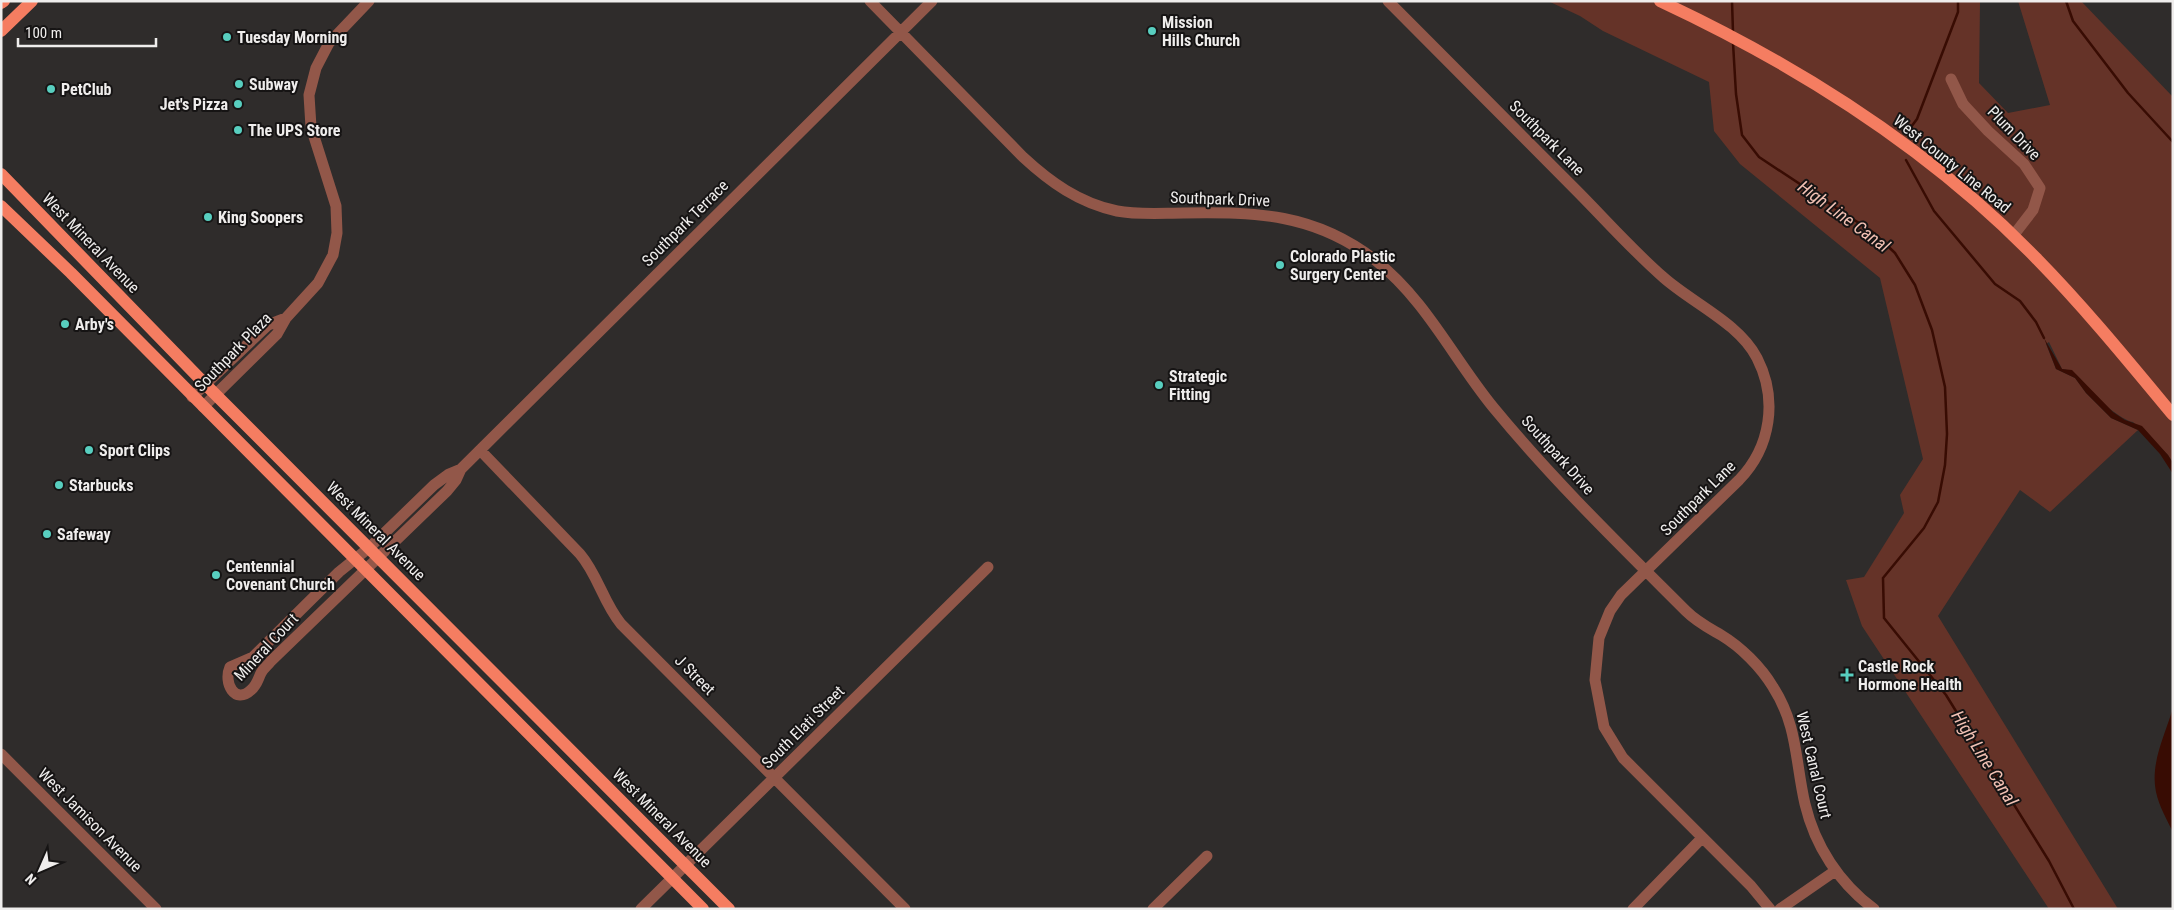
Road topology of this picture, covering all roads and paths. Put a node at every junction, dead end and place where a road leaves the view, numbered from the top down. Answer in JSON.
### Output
{"nodes":[{"id":1,"x":32,"y":1,"type":"edge"},
{"id":2,"x":370,"y":1,"type":"edge"},
{"id":3,"x":870,"y":1,"type":"edge"},
{"id":4,"x":932,"y":1,"type":"edge"},
{"id":5,"x":1388,"y":1,"type":"edge"},
{"id":6,"x":1660,"y":1,"type":"edge"},
{"id":7,"x":1,"y":31,"type":"edge"},
{"id":8,"x":900,"y":32,"type":"junction"},
{"id":9,"x":1951,"y":80,"type":"dead end"},
{"id":10,"x":1,"y":174,"type":"edge"},
{"id":11,"x":1,"y":206,"type":"edge"},
{"id":12,"x":2013,"y":236,"type":"junction"},
{"id":13,"x":286,"y":318,"type":"junction"},
{"id":14,"x":205,"y":384,"type":"junction"},
{"id":15,"x":215,"y":394,"type":"junction"},
{"id":16,"x":192,"y":397,"type":"junction"},
{"id":17,"x":203,"y":407,"type":"junction"},
{"id":18,"x":2173,"y":415,"type":"edge"},
{"id":19,"x":480,"y":450,"type":"junction"},
{"id":20,"x":461,"y":469,"type":"junction"},
{"id":21,"x":370,"y":547,"type":"junction"},
{"id":22,"x":380,"y":558,"type":"junction"},
{"id":23,"x":354,"y":559,"type":"junction"},
{"id":24,"x":988,"y":567,"type":"dead end"},
{"id":25,"x":365,"y":570,"type":"junction"},
{"id":26,"x":1646,"y":572,"type":"junction"},
{"id":27,"x":1,"y":754,"type":"edge"},
{"id":28,"x":775,"y":778,"type":"junction"},
{"id":29,"x":1702,"y":838,"type":"junction"},
{"id":30,"x":1207,"y":856,"type":"dead end"},
{"id":31,"x":686,"y":865,"type":"junction"},
{"id":32,"x":1835,"y":871,"type":"junction"},
{"id":33,"x":673,"y":878,"type":"junction"},
{"id":34,"x":156,"y":909,"type":"edge"},
{"id":35,"x":641,"y":909,"type":"edge"},
{"id":36,"x":703,"y":909,"type":"edge"},
{"id":37,"x":729,"y":909,"type":"edge"},
{"id":38,"x":905,"y":909,"type":"edge"},
{"id":39,"x":1154,"y":909,"type":"edge"},
{"id":40,"x":1633,"y":909,"type":"edge"},
{"id":41,"x":1770,"y":909,"type":"edge"},
{"id":42,"x":1780,"y":909,"type":"edge"},
{"id":43,"x":1874,"y":909,"type":"edge"}],
"edges":[{"from":1,"to":7,"type":"main road"},
{"from":2,"to":13,"type":"street","name":"Southpark Plaza"},
{"from":3,"to":8,"type":"street","name":"Southpark Drive"},
{"from":4,"to":8,"type":"street","name":"Southpark Terrace"},
{"from":5,"to":26,"type":"street","name":"Southpark Lane"},
{"from":6,"to":12,"type":"main road","name":"West County Line Road"},
{"from":8,"to":19,"type":"street","name":"Southpark Terrace"},
{"from":8,"to":26,"type":"street","name":"Southpark Drive"},
{"from":9,"to":12,"type":"street","name":"Plum Drive"},
{"from":10,"to":14,"type":"main road","name":"West Mineral Avenue"},
{"from":11,"to":16,"type":"main road"},
{"from":12,"to":18,"type":"main road","name":"West County Line Road"},
{"from":13,"to":14,"type":"street","name":"Southpark Plaza"},
{"from":13,"to":15,"type":"street","name":"Southpark Plaza"},
{"from":14,"to":15,"type":"main road","name":"West Mineral Avenue"},
{"from":14,"to":16,"type":"street","name":"Southpark Plaza"},
{"from":15,"to":17,"type":"street","name":"Southpark Plaza"},
{"from":15,"to":21,"type":"main road","name":"West Mineral Avenue"},
{"from":16,"to":17,"type":"main road"},
{"from":17,"to":23,"type":"main road"},
{"from":19,"to":20,"type":"street","name":"Southpark Terrace"},
{"from":19,"to":28,"type":"street","name":"J Street"},
{"from":20,"to":21,"type":"street","name":"Southpark Terrace"},
{"from":20,"to":22,"type":"street","name":"Southpark Terrace"},
{"from":21,"to":22,"type":"main road","name":"West Mineral Avenue"},
{"from":21,"to":23,"type":"street","name":"Mineral Court"},
{"from":22,"to":25,"type":"street","name":"Southpark Terrace"},
{"from":22,"to":31,"type":"main road","name":"West Mineral Avenue"},
{"from":23,"to":25,"type":"main road"},
{"from":23,"to":25,"type":"street","name":"Mineral Court"},
{"from":24,"to":28,"type":"street","name":"South Elati Street"},
{"from":25,"to":33,"type":"main road"},
{"from":26,"to":29,"type":"street","name":"Southpark Lane"},
{"from":26,"to":32,"type":"street","name":"West Canal Court"},
{"from":27,"to":34,"type":"street","name":"West Jamison Avenue"},
{"from":28,"to":31,"type":"street","name":"South Elati Street"},
{"from":28,"to":38,"type":"street","name":"J Street"},
{"from":29,"to":40,"type":"street"},
{"from":29,"to":41,"type":"street","name":"Southpark Lane"},
{"from":30,"to":39,"type":"street"},
{"from":31,"to":33,"type":"street","name":"South Elati Street"},
{"from":31,"to":37,"type":"main road","name":"West Mineral Avenue"},
{"from":32,"to":42,"type":"street"},
{"from":32,"to":43,"type":"street","name":"West Canal Court"},
{"from":33,"to":35,"type":"street","name":"South Elati Street"},
{"from":33,"to":36,"type":"main road"}]}
